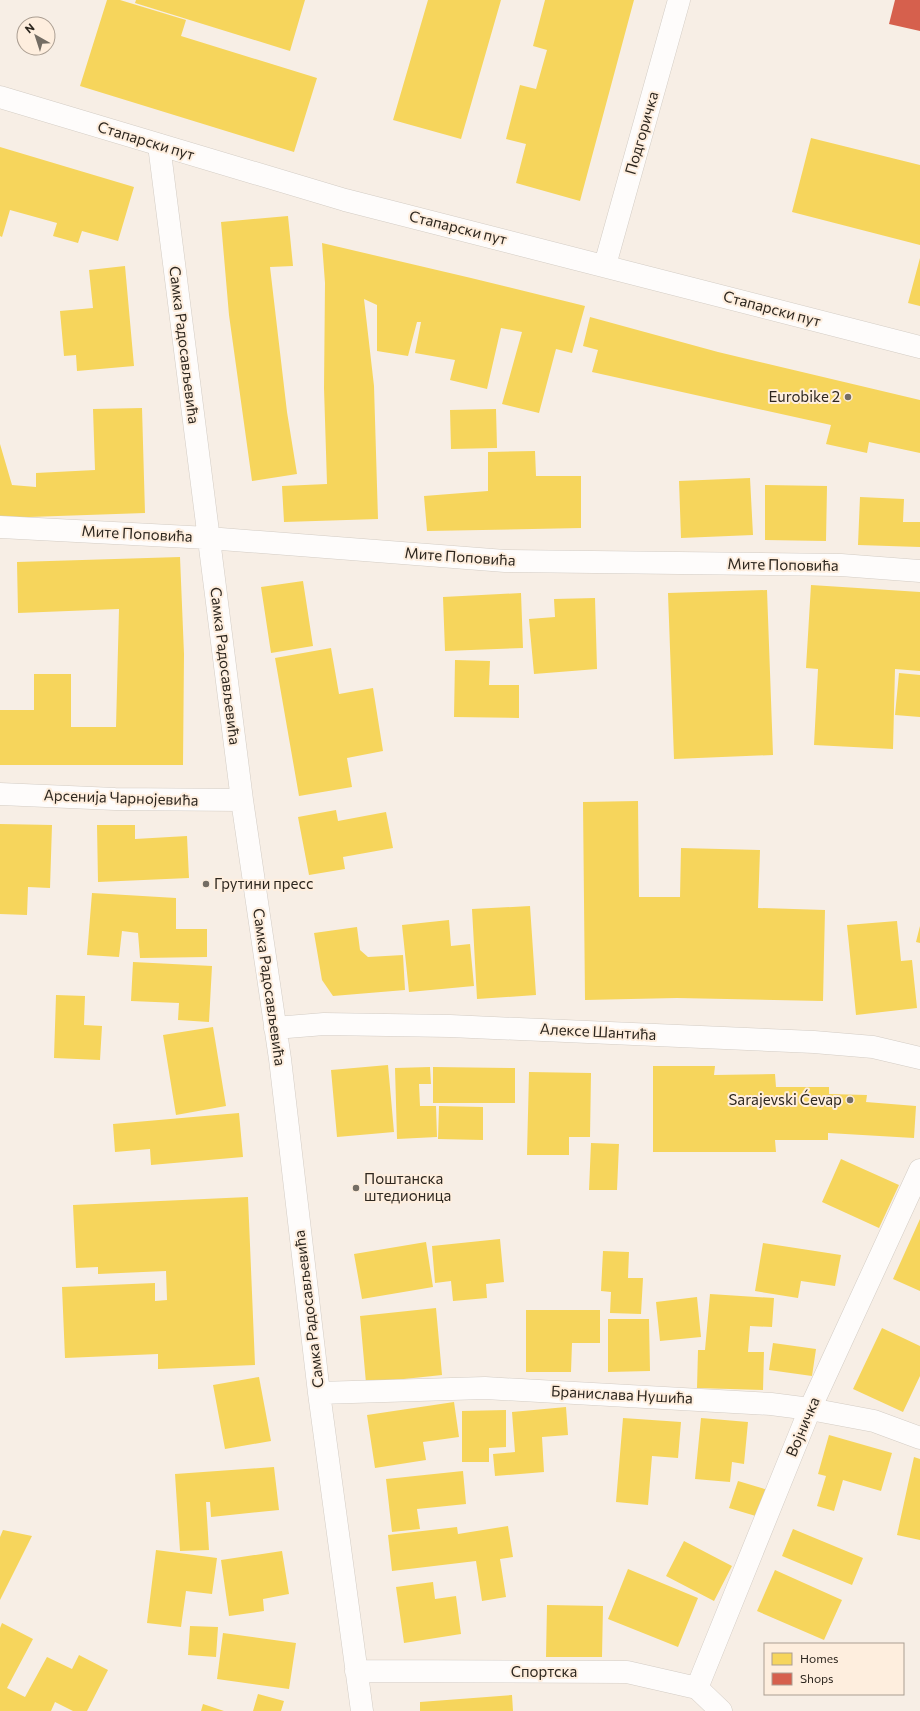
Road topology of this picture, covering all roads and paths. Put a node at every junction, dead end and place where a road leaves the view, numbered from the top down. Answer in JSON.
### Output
{"nodes":[{"id":1,"x":679,"y":0,"type":"edge"},
{"id":2,"x":0,"y":97,"type":"edge"},
{"id":3,"x":159,"y":145,"type":"junction"},
{"id":4,"x":605,"y":265,"type":"junction"},
{"id":5,"x":920,"y":347,"type":"edge"},
{"id":6,"x":0,"y":527,"type":"edge"},
{"id":7,"x":208,"y":538,"type":"junction"},
{"id":8,"x":920,"y":571,"type":"edge"},
{"id":9,"x":0,"y":794,"type":"edge"},
{"id":10,"x":242,"y":800,"type":"junction"},
{"id":11,"x":275,"y":1028,"type":"junction"},
{"id":12,"x":920,"y":1058,"type":"edge"},
{"id":13,"x":920,"y":1170,"type":"edge"},
{"id":14,"x":319,"y":1393,"type":"junction"},
{"id":15,"x":810,"y":1409,"type":"junction"},
{"id":16,"x":920,"y":1438,"type":"edge"},
{"id":17,"x":356,"y":1671,"type":"junction"},
{"id":18,"x":697,"y":1688,"type":"junction"},
{"id":19,"x":362,"y":1711,"type":"edge"},
{"id":20,"x":721,"y":1711,"type":"edge"}],
"edges":[{"from":1,"to":4,"type":"street","name":"Подгоричка"},
{"from":2,"to":3,"type":"street","name":"Стапарски пут"},
{"from":3,"to":4,"type":"street","name":"Стапарски пут"},
{"from":3,"to":7,"type":"street","name":"Самка Радосављевића"},
{"from":4,"to":5,"type":"street","name":"Стапарски пут"},
{"from":6,"to":7,"type":"street","name":"Мите Поповића"},
{"from":7,"to":8,"type":"street","name":"Мите Поповића"},
{"from":7,"to":10,"type":"street","name":"Самка Радосављевића"},
{"from":9,"to":10,"type":"street","name":"Арсенија Чарнојевића"},
{"from":10,"to":11,"type":"street","name":"Самка Радосављевића"},
{"from":11,"to":12,"type":"street","name":"Алексе Шантића"},
{"from":11,"to":14,"type":"street","name":"Самка Радосављевића"},
{"from":13,"to":15,"type":"street","name":"Војничка"},
{"from":14,"to":15,"type":"street","name":"Бранислава Нушића"},
{"from":14,"to":17,"type":"street","name":"Самка Радосављевића"},
{"from":15,"to":16,"type":"street","name":"Бранислава Нушића"},
{"from":15,"to":18,"type":"street","name":"Војничка"},
{"from":17,"to":18,"type":"street","name":"Спортска"},
{"from":17,"to":19,"type":"street","name":"Самка Радосављевића"},
{"from":18,"to":20,"type":"street"}]}
